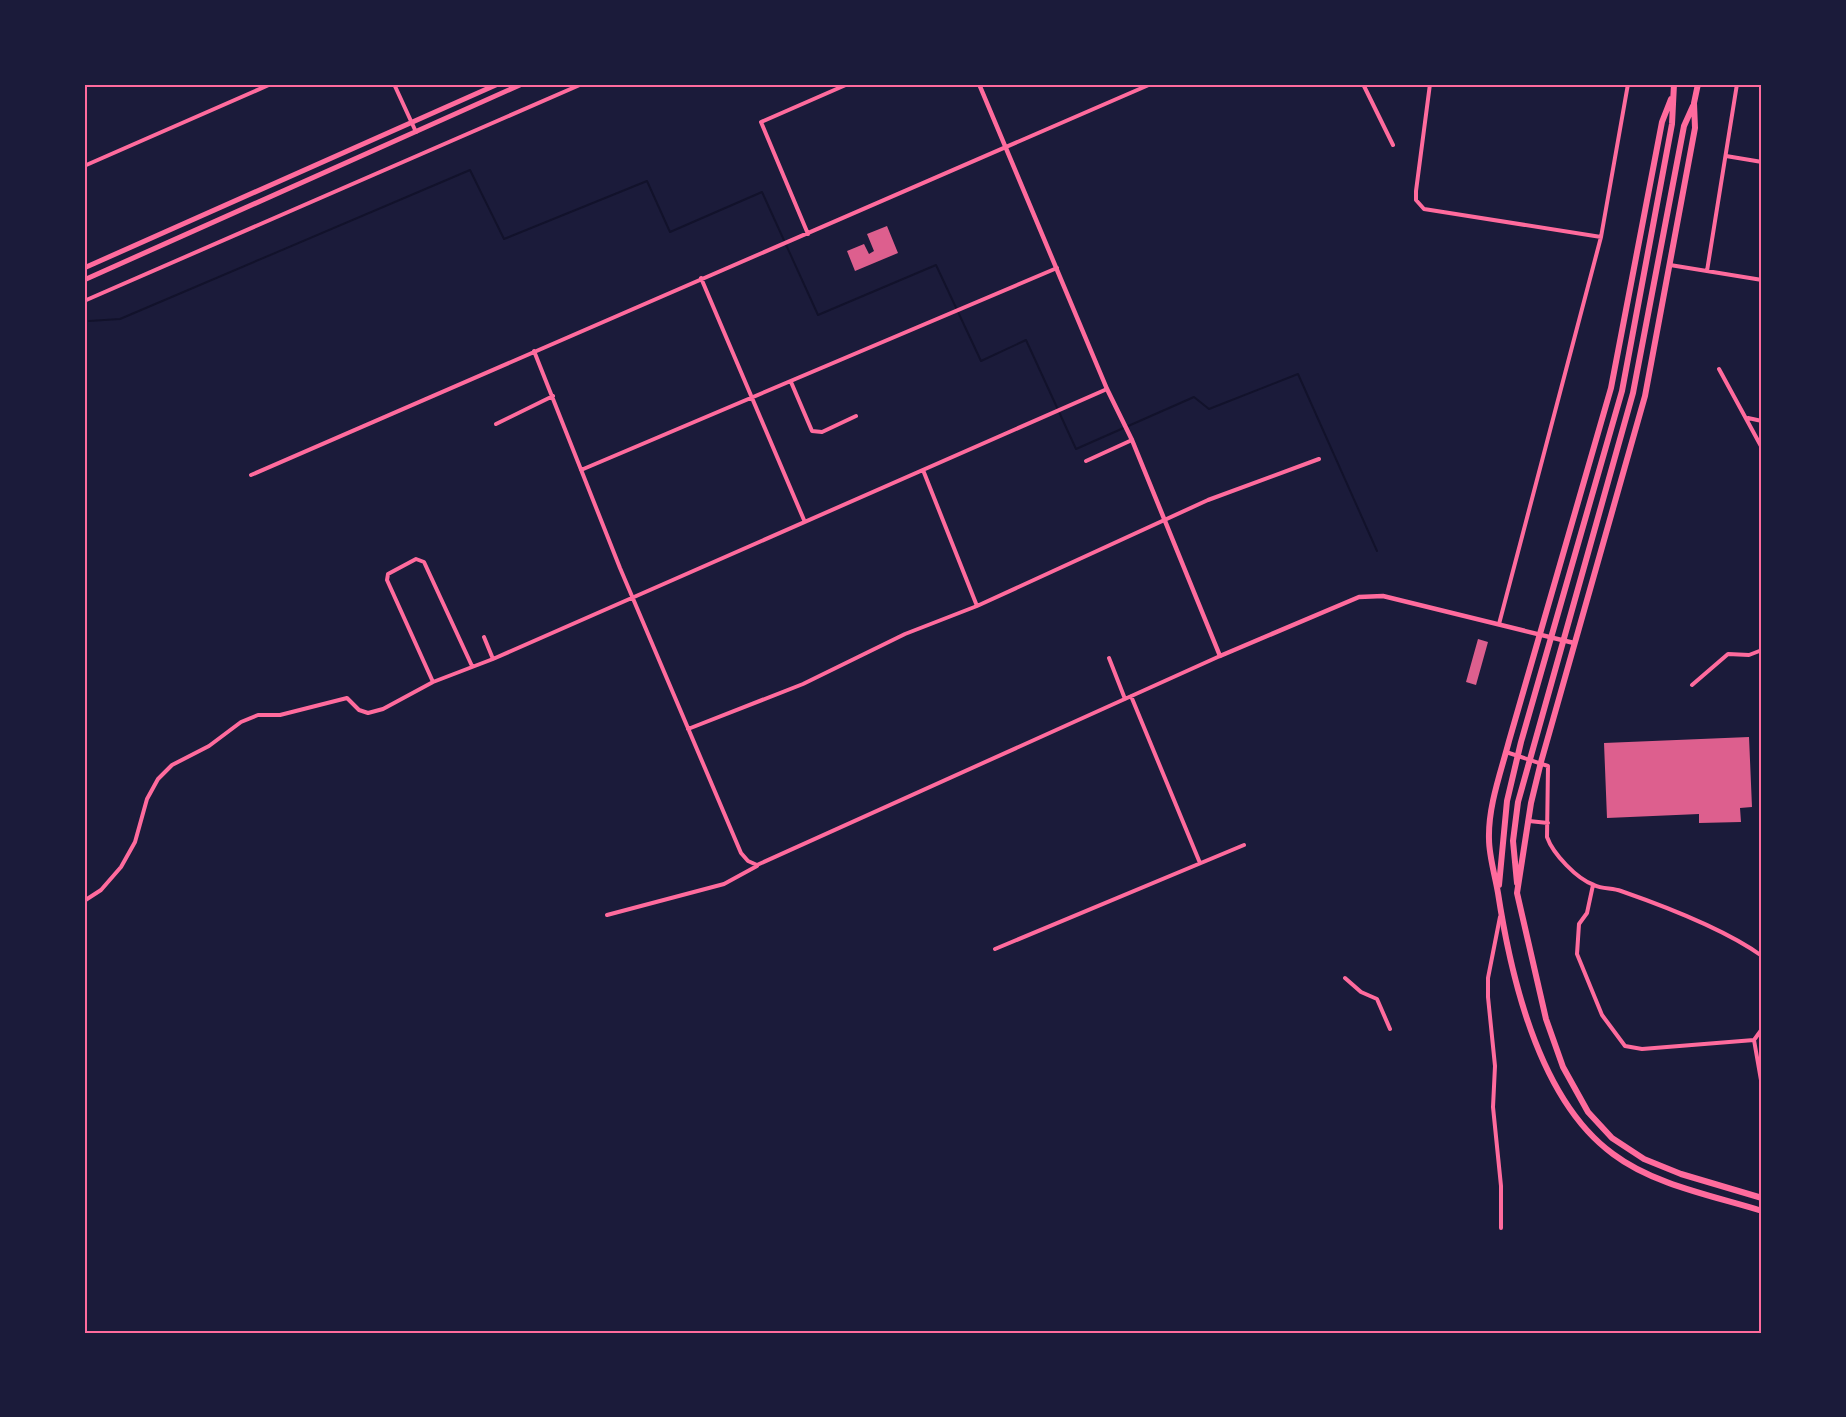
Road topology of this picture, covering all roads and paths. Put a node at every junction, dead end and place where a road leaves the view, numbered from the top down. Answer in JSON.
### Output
{"nodes":[{"id":1,"x":272,"y":84,"type":"edge"},
{"id":2,"x":394,"y":84,"type":"edge"},
{"id":3,"x":498,"y":84,"type":"edge"},
{"id":4,"x":522,"y":84,"type":"edge"},
{"id":5,"x":582,"y":84,"type":"edge"},
{"id":6,"x":848,"y":84,"type":"edge"},
{"id":7,"x":979,"y":84,"type":"edge"},
{"id":8,"x":1151,"y":84,"type":"edge"},
{"id":9,"x":1364,"y":84,"type":"edge"},
{"id":10,"x":1430,"y":84,"type":"edge"},
{"id":11,"x":1628,"y":84,"type":"edge"},
{"id":12,"x":1674,"y":84,"type":"edge"},
{"id":13,"x":1698,"y":84,"type":"edge"},
{"id":14,"x":1737,"y":84,"type":"edge"},
{"id":15,"x":1671,"y":99,"type":"junction"},
{"id":16,"x":1694,"y":103,"type":"junction"},
{"id":17,"x":412,"y":122,"type":"junction"},
{"id":18,"x":416,"y":132,"type":"junction"},
{"id":19,"x":1393,"y":145,"type":"dead end"},
{"id":20,"x":1006,"y":147,"type":"junction"},
{"id":21,"x":1726,"y":156,"type":"junction"},
{"id":22,"x":1762,"y":162,"type":"edge"},
{"id":23,"x":84,"y":166,"type":"edge"},
{"id":24,"x":808,"y":234,"type":"junction"},
{"id":25,"x":1601,"y":237,"type":"junction"},
{"id":26,"x":1670,"y":265,"type":"junction"},
{"id":27,"x":84,"y":268,"type":"edge"},
{"id":28,"x":1057,"y":268,"type":"junction"},
{"id":29,"x":1707,"y":271,"type":"junction"},
{"id":30,"x":701,"y":278,"type":"junction"},
{"id":31,"x":84,"y":280,"type":"edge"},
{"id":32,"x":1762,"y":280,"type":"edge"},
{"id":33,"x":84,"y":300,"type":"edge"},
{"id":34,"x":534,"y":351,"type":"junction"},
{"id":35,"x":1719,"y":369,"type":"dead end"},
{"id":36,"x":791,"y":382,"type":"junction"},
{"id":37,"x":1107,"y":389,"type":"junction"},
{"id":38,"x":553,"y":396,"type":"junction"},
{"id":39,"x":753,"y":398,"type":"junction"},
{"id":40,"x":856,"y":416,"type":"dead end"},
{"id":41,"x":1747,"y":418,"type":"junction"},
{"id":42,"x":1762,"y":421,"type":"edge"},
{"id":43,"x":496,"y":424,"type":"dead end"},
{"id":44,"x":1132,"y":440,"type":"junction"},
{"id":45,"x":1762,"y":448,"type":"edge"},
{"id":46,"x":1319,"y":459,"type":"dead end"},
{"id":47,"x":1086,"y":461,"type":"dead end"},
{"id":48,"x":581,"y":470,"type":"junction"},
{"id":49,"x":923,"y":470,"type":"junction"},
{"id":50,"x":251,"y":475,"type":"dead end"},
{"id":51,"x":804,"y":520,"type":"junction"},
{"id":52,"x":1163,"y":522,"type":"junction"},
{"id":53,"x":632,"y":597,"type":"junction"},
{"id":54,"x":977,"y":606,"type":"junction"},
{"id":55,"x":1499,"y":624,"type":"junction"},
{"id":56,"x":1538,"y":634,"type":"junction"},
{"id":57,"x":484,"y":637,"type":"dead end"},
{"id":58,"x":1574,"y":643,"type":"junction"},
{"id":59,"x":1762,"y":650,"type":"edge"},
{"id":60,"x":1220,"y":656,"type":"junction"},
{"id":61,"x":1109,"y":658,"type":"dead end"},
{"id":62,"x":493,"y":659,"type":"junction"},
{"id":63,"x":472,"y":666,"type":"junction"},
{"id":64,"x":434,"y":682,"type":"junction"},
{"id":65,"x":1692,"y":685,"type":"dead end"},
{"id":66,"x":1131,"y":696,"type":"junction"},
{"id":67,"x":1125,"y":699,"type":"junction"},
{"id":68,"x":688,"y":729,"type":"junction"},
{"id":69,"x":1506,"y":752,"type":"junction"},
{"id":70,"x":1541,"y":762,"type":"junction"},
{"id":71,"x":1529,"y":821,"type":"junction"},
{"id":72,"x":1548,"y":823,"type":"junction"},
{"id":73,"x":1244,"y":845,"type":"dead end"},
{"id":74,"x":1200,"y":863,"type":"junction"},
{"id":75,"x":757,"y":865,"type":"junction"},
{"id":76,"x":1593,"y":885,"type":"junction"},
{"id":77,"x":1517,"y":892,"type":"junction"},
{"id":78,"x":1498,"y":895,"type":"junction"},
{"id":79,"x":84,"y":901,"type":"edge"},
{"id":80,"x":607,"y":915,"type":"dead end"},
{"id":81,"x":1500,"y":916,"type":"junction"},
{"id":82,"x":995,"y":949,"type":"dead end"},
{"id":83,"x":1762,"y":956,"type":"edge"},
{"id":84,"x":1345,"y":978,"type":"dead end"},
{"id":85,"x":1390,"y":1029,"type":"dead end"},
{"id":86,"x":1762,"y":1029,"type":"edge"},
{"id":87,"x":1754,"y":1040,"type":"junction"},
{"id":88,"x":1762,"y":1086,"type":"edge"},
{"id":89,"x":1762,"y":1198,"type":"edge"},
{"id":90,"x":1762,"y":1211,"type":"edge"},
{"id":91,"x":1501,"y":1228,"type":"dead end"}],
"edges":[{"from":1,"to":23,"type":"street"},
{"from":2,"to":17,"type":"street"},
{"from":3,"to":17,"type":"main road"},
{"from":4,"to":18,"type":"main road"},
{"from":5,"to":33,"type":"street"},
{"from":6,"to":24,"type":"street"},
{"from":7,"to":20,"type":"street"},
{"from":8,"to":20,"type":"street"},
{"from":9,"to":19,"type":"street"},
{"from":10,"to":25,"type":"street"},
{"from":11,"to":25,"type":"street"},
{"from":12,"to":15,"type":"main road"},
{"from":13,"to":16,"type":"main road"},
{"from":14,"to":21,"type":"street"},
{"from":15,"to":56,"type":"main road"},
{"from":15,"to":78,"type":"main road"},
{"from":16,"to":26,"type":"main road"},
{"from":16,"to":77,"type":"main road"},
{"from":17,"to":18,"type":"street"},
{"from":17,"to":27,"type":"main road"},
{"from":18,"to":31,"type":"main road"},
{"from":20,"to":24,"type":"street"},
{"from":20,"to":28,"type":"street"},
{"from":21,"to":22,"type":"street"},
{"from":21,"to":29,"type":"street"},
{"from":24,"to":30,"type":"street"},
{"from":25,"to":55,"type":"street"},
{"from":26,"to":29,"type":"street"},
{"from":26,"to":58,"type":"main road"},
{"from":28,"to":36,"type":"street"},
{"from":28,"to":37,"type":"street"},
{"from":29,"to":32,"type":"street"},
{"from":30,"to":34,"type":"street"},
{"from":30,"to":39,"type":"street"},
{"from":34,"to":38,"type":"street"},
{"from":34,"to":50,"type":"street"},
{"from":35,"to":41,"type":"street"},
{"from":36,"to":39,"type":"street"},
{"from":36,"to":40,"type":"street"},
{"from":37,"to":44,"type":"street"},
{"from":37,"to":49,"type":"street"},
{"from":38,"to":43,"type":"street"},
{"from":38,"to":48,"type":"street"},
{"from":39,"to":48,"type":"street"},
{"from":39,"to":51,"type":"street"},
{"from":41,"to":42,"type":"street"},
{"from":41,"to":45,"type":"street"},
{"from":44,"to":47,"type":"street"},
{"from":44,"to":52,"type":"street"},
{"from":46,"to":52,"type":"street"},
{"from":48,"to":53,"type":"street"},
{"from":49,"to":51,"type":"street"},
{"from":49,"to":54,"type":"street"},
{"from":51,"to":53,"type":"street"},
{"from":52,"to":54,"type":"street"},
{"from":52,"to":60,"type":"street"},
{"from":53,"to":62,"type":"street"},
{"from":53,"to":68,"type":"street"},
{"from":54,"to":68,"type":"street"},
{"from":55,"to":56,"type":"street"},
{"from":55,"to":60,"type":"street"},
{"from":56,"to":58,"type":"street"},
{"from":56,"to":69,"type":"main road"},
{"from":57,"to":62,"type":"street"},
{"from":58,"to":70,"type":"main road"},
{"from":59,"to":65,"type":"street"},
{"from":60,"to":66,"type":"street"},
{"from":61,"to":67,"type":"street"},
{"from":62,"to":63,"type":"street"},
{"from":63,"to":64,"type":"street"},
{"from":63,"to":64,"type":"street"},
{"from":64,"to":79,"type":"street"},
{"from":66,"to":67,"type":"street"},
{"from":66,"to":74,"type":"street"},
{"from":67,"to":75,"type":"street"},
{"from":68,"to":75,"type":"street"},
{"from":69,"to":70,"type":"street"},
{"from":69,"to":78,"type":"main road"},
{"from":70,"to":71,"type":"main road"},
{"from":70,"to":72,"type":"street"},
{"from":71,"to":72,"type":"street"},
{"from":71,"to":77,"type":"main road"},
{"from":72,"to":76,"type":"street"},
{"from":73,"to":74,"type":"street"},
{"from":74,"to":82,"type":"street"},
{"from":75,"to":80,"type":"street"},
{"from":76,"to":83,"type":"street"},
{"from":76,"to":87,"type":"street"},
{"from":77,"to":89,"type":"main road"},
{"from":78,"to":81,"type":"main road"},
{"from":81,"to":90,"type":"main road"},
{"from":81,"to":91,"type":"street"},
{"from":84,"to":85,"type":"street"},
{"from":86,"to":87,"type":"street"},
{"from":87,"to":88,"type":"street"}]}
